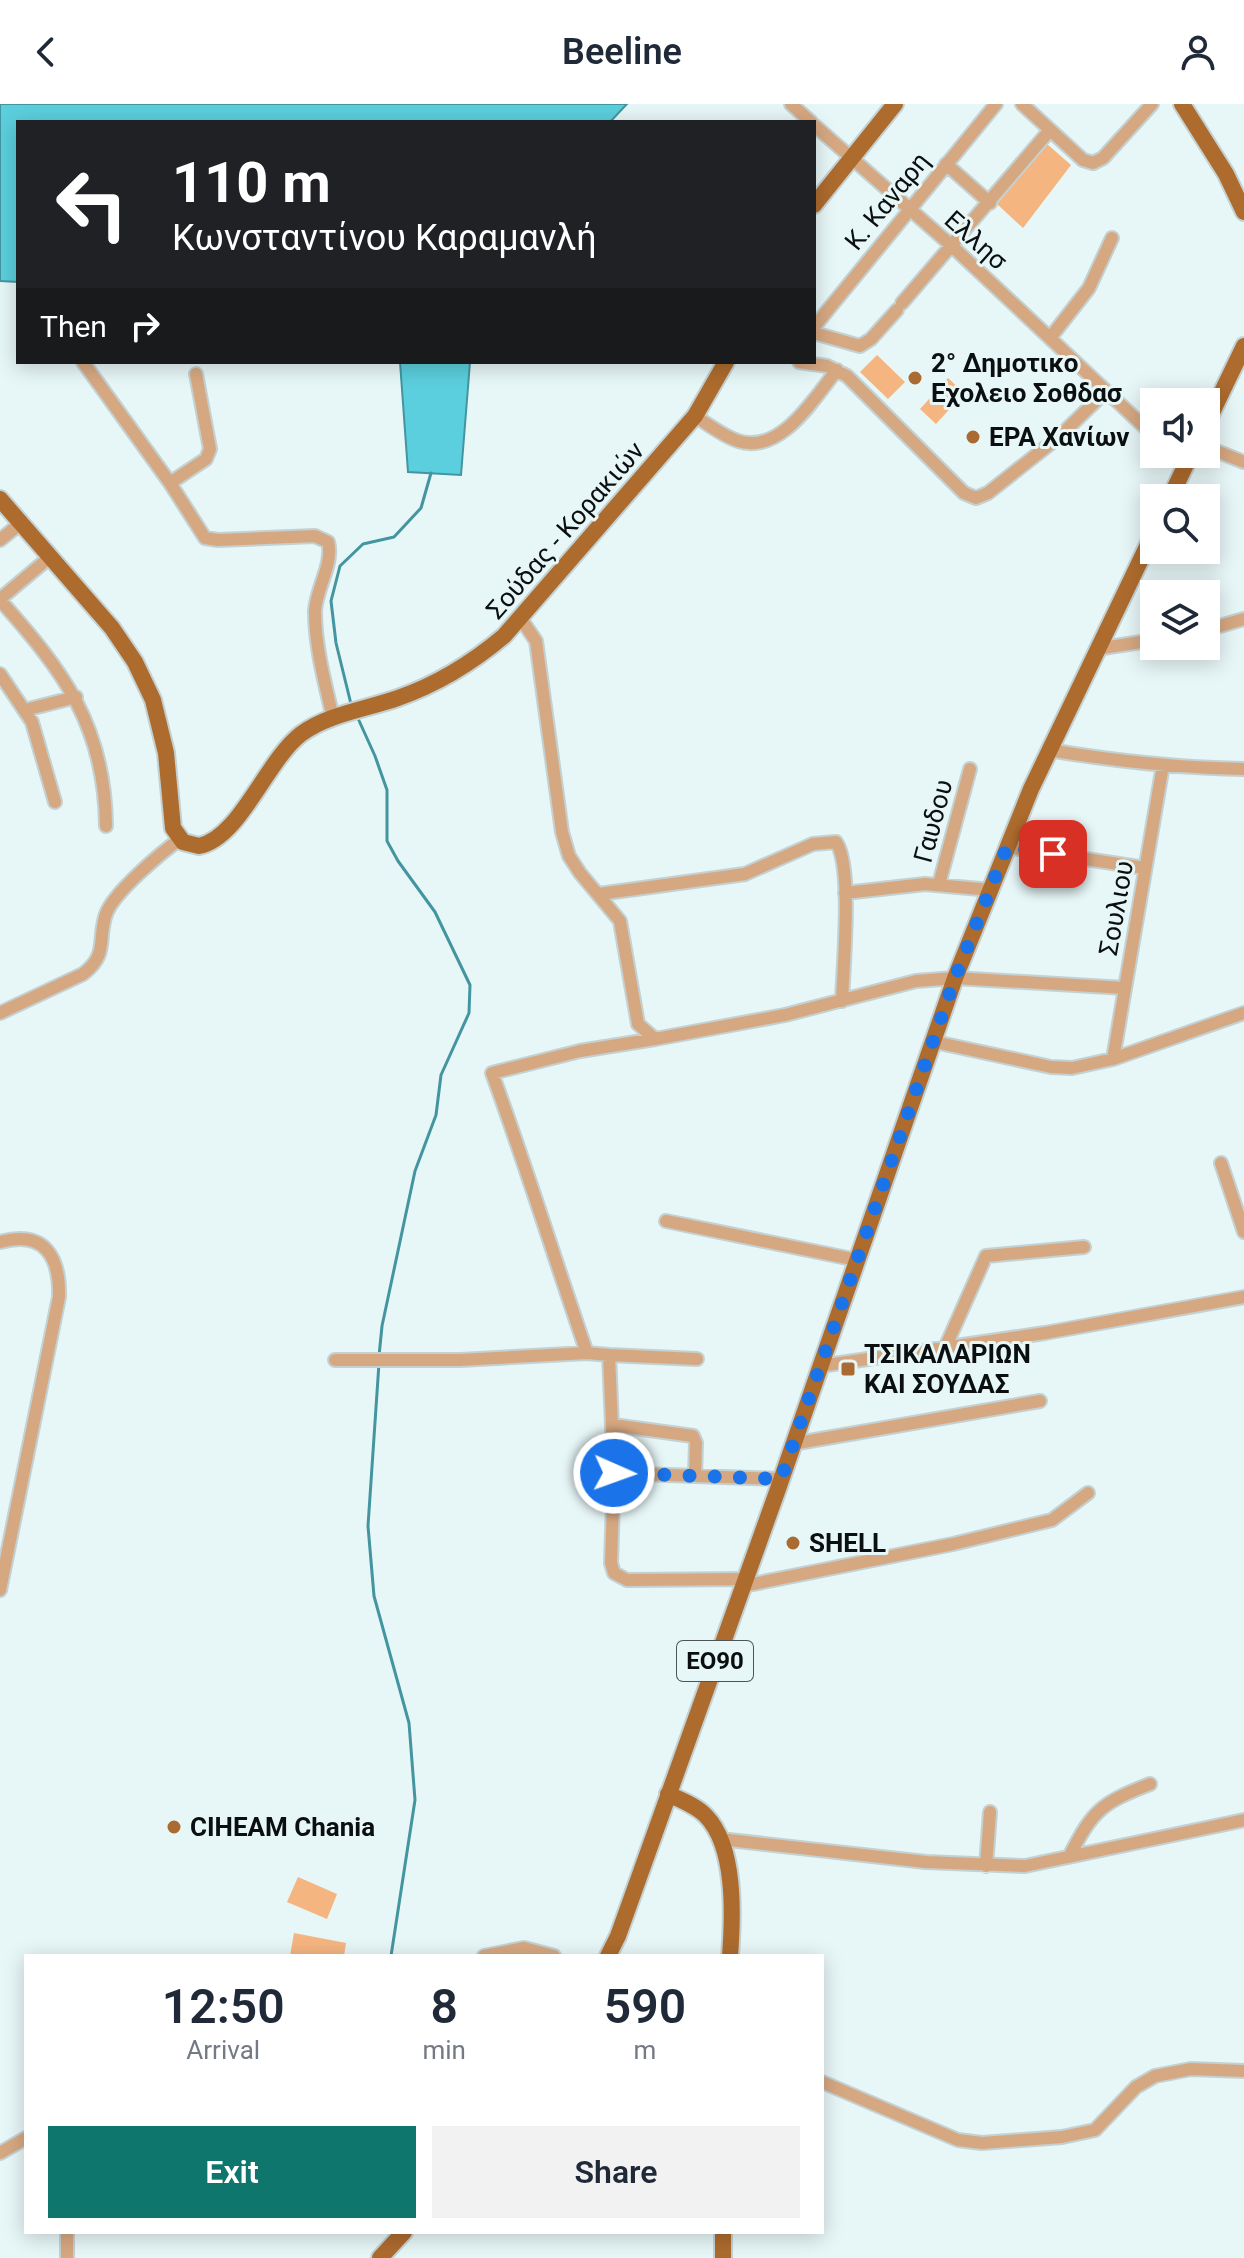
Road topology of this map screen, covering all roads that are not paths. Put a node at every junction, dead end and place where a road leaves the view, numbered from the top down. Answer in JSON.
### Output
{"nodes":[{"id":1,"x":791,"y":104,"type":"edge"},
{"id":2,"x":996,"y":104,"type":"edge"},
{"id":3,"x":1022,"y":104,"type":"edge"},
{"id":4,"x":1152,"y":104,"type":"edge"},
{"id":5,"x":1182,"y":104,"type":"edge"},
{"id":6,"x":890,"y":106,"type":"edge"},
{"id":7,"x":809,"y":120,"type":"edge"},
{"id":8,"x":816,"y":127,"type":"edge"},
{"id":9,"x":1050,"y":130,"type":"junction"},
{"id":10,"x":853,"y":159,"type":"junction"},
{"id":11,"x":946,"y":164,"type":"junction"},
{"id":12,"x":816,"y":203,"type":"edge"},
{"id":13,"x":990,"y":203,"type":"junction"},
{"id":14,"x":908,"y":209,"type":"junction"},
{"id":15,"x":1244,"y":212,"type":"edge"},
{"id":16,"x":1112,"y":238,"type":"dead end"},
{"id":17,"x":953,"y":247,"type":"junction"},
{"id":18,"x":816,"y":324,"type":"edge"},
{"id":19,"x":816,"y":334,"type":"edge"},
{"id":20,"x":1050,"y":338,"type":"junction"},
{"id":21,"x":1244,"y":346,"type":"edge"},
{"id":22,"x":84,"y":364,"type":"edge"},
{"id":23,"x":725,"y":364,"type":"edge"},
{"id":24,"x":808,"y":364,"type":"edge"},
{"id":25,"x":1238,"y":367,"type":"edge"},
{"id":26,"x":837,"y":370,"type":"junction"},
{"id":27,"x":196,"y":374,"type":"dead end"},
{"id":28,"x":1106,"y":391,"type":"junction"},
{"id":29,"x":1220,"y":400,"type":"edge"},
{"id":30,"x":695,"y":416,"type":"junction"},
{"id":31,"x":1140,"y":423,"type":"edge"},
{"id":32,"x":1220,"y":453,"type":"edge"},
{"id":33,"x":1244,"y":462,"type":"edge"},
{"id":34,"x":170,"y":483,"type":"junction"},
{"id":35,"x":0,"y":499,"type":"edge"},
{"id":36,"x":21,"y":523,"type":"junction"},
{"id":37,"x":0,"y":540,"type":"edge"},
{"id":38,"x":50,"y":557,"type":"junction"},
{"id":39,"x":1140,"y":560,"type":"edge"},
{"id":40,"x":0,"y":600,"type":"edge"},
{"id":41,"x":521,"y":619,"type":"junction"},
{"id":42,"x":1244,"y":619,"type":"edge"},
{"id":43,"x":1220,"y":626,"type":"edge"},
{"id":44,"x":1140,"y":642,"type":"edge"},
{"id":45,"x":1096,"y":649,"type":"junction"},
{"id":46,"x":0,"y":674,"type":"edge"},
{"id":47,"x":76,"y":697,"type":"junction"},
{"id":48,"x":25,"y":710,"type":"junction"},
{"id":49,"x":338,"y":717,"type":"junction"},
{"id":50,"x":1049,"y":750,"type":"junction"},
{"id":51,"x":1163,"y":765,"type":"junction"},
{"id":52,"x":970,"y":769,"type":"dead end"},
{"id":53,"x":1244,"y":769,"type":"edge"},
{"id":54,"x":55,"y":802,"type":"dead end"},
{"id":55,"x":106,"y":826,"type":"dead end"},
{"id":56,"x":180,"y":839,"type":"junction"},
{"id":57,"x":1007,"y":847,"type":"junction"},
{"id":58,"x":1145,"y":868,"type":"junction"},
{"id":59,"x":939,"y":884,"type":"junction"},
{"id":60,"x":991,"y":890,"type":"junction"},
{"id":61,"x":845,"y":893,"type":"junction"},
{"id":62,"x":599,"y":894,"type":"junction"},
{"id":63,"x":955,"y":978,"type":"junction"},
{"id":64,"x":1125,"y":988,"type":"junction"},
{"id":65,"x":842,"y":1001,"type":"junction"},
{"id":66,"x":0,"y":1013,"type":"edge"},
{"id":67,"x":1244,"y":1013,"type":"edge"},
{"id":68,"x":655,"y":1039,"type":"junction"},
{"id":69,"x":935,"y":1042,"type":"junction"},
{"id":70,"x":1113,"y":1059,"type":"junction"},
{"id":71,"x":1221,"y":1163,"type":"dead end"},
{"id":72,"x":1242,"y":1215,"type":"edge"},
{"id":73,"x":666,"y":1221,"type":"dead end"},
{"id":74,"x":1244,"y":1232,"type":"edge"},
{"id":75,"x":0,"y":1242,"type":"edge"},
{"id":76,"x":1084,"y":1247,"type":"dead end"},
{"id":77,"x":857,"y":1260,"type":"junction"},
{"id":78,"x":1244,"y":1297,"type":"edge"},
{"id":79,"x":945,"y":1348,"type":"junction"},
{"id":80,"x":587,"y":1353,"type":"junction"},
{"id":81,"x":609,"y":1355,"type":"junction"},
{"id":82,"x":697,"y":1359,"type":"dead end"},
{"id":83,"x":335,"y":1360,"type":"dead end"},
{"id":84,"x":820,"y":1366,"type":"junction"},
{"id":85,"x":1040,"y":1401,"type":"dead end"},
{"id":86,"x":613,"y":1425,"type":"junction"},
{"id":87,"x":792,"y":1444,"type":"junction"},
{"id":88,"x":614,"y":1473,"type":"junction"},
{"id":89,"x":695,"y":1476,"type":"junction"},
{"id":90,"x":781,"y":1479,"type":"junction"},
{"id":91,"x":1088,"y":1493,"type":"dead end"},
{"id":92,"x":744,"y":1582,"type":"junction"},
{"id":93,"x":0,"y":1590,"type":"edge"},
{"id":94,"x":1150,"y":1784,"type":"dead end"},
{"id":95,"x":668,"y":1794,"type":"junction"},
{"id":96,"x":990,"y":1812,"type":"dead end"},
{"id":97,"x":1244,"y":1820,"type":"edge"},
{"id":98,"x":720,"y":1839,"type":"junction"},
{"id":99,"x":1069,"y":1857,"type":"junction"},
{"id":100,"x":986,"y":1866,"type":"junction"},
{"id":101,"x":494,"y":1954,"type":"edge"},
{"id":102,"x":546,"y":1954,"type":"edge"},
{"id":103,"x":609,"y":1954,"type":"edge"},
{"id":104,"x":730,"y":1954,"type":"edge"},
{"id":105,"x":1244,"y":2071,"type":"edge"},
{"id":106,"x":824,"y":2083,"type":"edge"},
{"id":107,"x":24,"y":2139,"type":"edge"},
{"id":108,"x":0,"y":2153,"type":"edge"},
{"id":109,"x":67,"y":2234,"type":"edge"},
{"id":110,"x":402,"y":2234,"type":"edge"},
{"id":111,"x":723,"y":2234,"type":"edge"},
{"id":112,"x":67,"y":2258,"type":"edge"},
{"id":113,"x":380,"y":2258,"type":"edge"},
{"id":114,"x":723,"y":2258,"type":"edge"}],
"edges":[{"from":1,"to":7,"type":"street","name":"Ελλησ"},
{"from":2,"to":11,"type":"street","name":"Κ. Καναρη"},
{"from":3,"to":9,"type":"street"},
{"from":4,"to":9,"type":"street"},
{"from":5,"to":15,"type":"main road"},
{"from":6,"to":10,"type":"main road"},
{"from":8,"to":10,"type":"street","name":"Ελλησ"},
{"from":9,"to":13,"type":"street"},
{"from":10,"to":12,"type":"main road"},
{"from":10,"to":14,"type":"street","name":"Ελλησ"},
{"from":11,"to":13,"type":"street"},
{"from":11,"to":14,"type":"street","name":"Κ. Καναρη"},
{"from":13,"to":17,"type":"street"},
{"from":14,"to":17,"type":"street","name":"Ελλησ"},
{"from":14,"to":18,"type":"street","name":"Κ. Καναρη"},
{"from":16,"to":20,"type":"street"},
{"from":17,"to":19,"type":"street"},
{"from":17,"to":20,"type":"street","name":"Ελλησ"},
{"from":20,"to":28,"type":"street","name":"Ελλησ"},
{"from":21,"to":25,"type":"main road"},
{"from":22,"to":34,"type":"street"},
{"from":23,"to":30,"type":"main road","name":"Σούδας - Κορακιών"},
{"from":24,"to":26,"type":"street"},
{"from":25,"to":29,"type":"main road"},
{"from":26,"to":28,"type":"street"},
{"from":26,"to":30,"type":"street"},
{"from":27,"to":34,"type":"street"},
{"from":28,"to":31,"type":"street","name":"Ελλησ"},
{"from":30,"to":41,"type":"main road","name":"Σούδας - Κορακιών"},
{"from":32,"to":33,"type":"street"},
{"from":34,"to":49,"type":"street"},
{"from":35,"to":36,"type":"main road"},
{"from":36,"to":37,"type":"street"},
{"from":36,"to":38,"type":"main road"},
{"from":38,"to":40,"type":"street"},
{"from":38,"to":56,"type":"main road"},
{"from":39,"to":45,"type":"main road","number":"ΕΟ90"},
{"from":40,"to":47,"type":"street"},
{"from":41,"to":49,"type":"main road","name":"Σούδας - Κορακιών"},
{"from":41,"to":62,"type":"street"},
{"from":42,"to":43,"type":"street"},
{"from":44,"to":45,"type":"street"},
{"from":45,"to":50,"type":"main road","number":"ΕΟ90"},
{"from":46,"to":48,"type":"street"},
{"from":47,"to":48,"type":"street"},
{"from":47,"to":55,"type":"street"},
{"from":48,"to":54,"type":"street"},
{"from":49,"to":56,"type":"main road"},
{"from":50,"to":51,"type":"street"},
{"from":50,"to":57,"type":"main road","number":"ΕΟ90"},
{"from":51,"to":53,"type":"street"},
{"from":51,"to":58,"type":"street","name":"Σουλιου"},
{"from":52,"to":59,"type":"street","name":"Γαυδου"},
{"from":56,"to":66,"type":"street"},
{"from":57,"to":58,"type":"street"},
{"from":57,"to":60,"type":"main road","number":"ΕΟ90"},
{"from":58,"to":64,"type":"street","name":"Σουλιου"},
{"from":59,"to":60,"type":"street"},
{"from":59,"to":61,"type":"street"},
{"from":60,"to":63,"type":"main road","number":"ΕΟ90"},
{"from":61,"to":62,"type":"street"},
{"from":61,"to":65,"type":"street"},
{"from":62,"to":68,"type":"street"},
{"from":63,"to":64,"type":"street"},
{"from":63,"to":65,"type":"street"},
{"from":63,"to":69,"type":"main road","number":"ΕΟ90"},
{"from":64,"to":70,"type":"street","name":"Σουλιου"},
{"from":65,"to":68,"type":"street"},
{"from":67,"to":70,"type":"street"},
{"from":68,"to":80,"type":"street"},
{"from":69,"to":70,"type":"street"},
{"from":69,"to":77,"type":"main road","number":"ΕΟ90"},
{"from":71,"to":72,"type":"street"},
{"from":72,"to":74,"type":"street"},
{"from":73,"to":77,"type":"street"},
{"from":75,"to":93,"type":"street"},
{"from":76,"to":79,"type":"street"},
{"from":77,"to":84,"type":"main road","number":"ΕΟ90"},
{"from":78,"to":79,"type":"street"},
{"from":79,"to":84,"type":"street"},
{"from":80,"to":81,"type":"street"},
{"from":80,"to":83,"type":"street"},
{"from":81,"to":82,"type":"street"},
{"from":81,"to":86,"type":"street"},
{"from":84,"to":87,"type":"main road","number":"ΕΟ90"},
{"from":85,"to":87,"type":"street"},
{"from":86,"to":88,"type":"street"},
{"from":86,"to":89,"type":"street"},
{"from":87,"to":90,"type":"main road","number":"ΕΟ90"},
{"from":88,"to":89,"type":"street"},
{"from":88,"to":92,"type":"street"},
{"from":89,"to":90,"type":"street"},
{"from":90,"to":92,"type":"main road","number":"ΕΟ90"},
{"from":91,"to":92,"type":"street"},
{"from":92,"to":95,"type":"main road","number":"ΕΟ90"},
{"from":94,"to":99,"type":"street"},
{"from":95,"to":98,"type":"main road"},
{"from":95,"to":103,"type":"main road","number":"ΕΟ90"},
{"from":96,"to":100,"type":"street"},
{"from":97,"to":99,"type":"street"},
{"from":98,"to":100,"type":"street"},
{"from":98,"to":104,"type":"main road"},
{"from":99,"to":100,"type":"street"},
{"from":101,"to":102,"type":"street"},
{"from":105,"to":106,"type":"street"},
{"from":107,"to":108,"type":"street"},
{"from":109,"to":112,"type":"street"},
{"from":110,"to":113,"type":"main road"},
{"from":111,"to":114,"type":"main road"}]}
